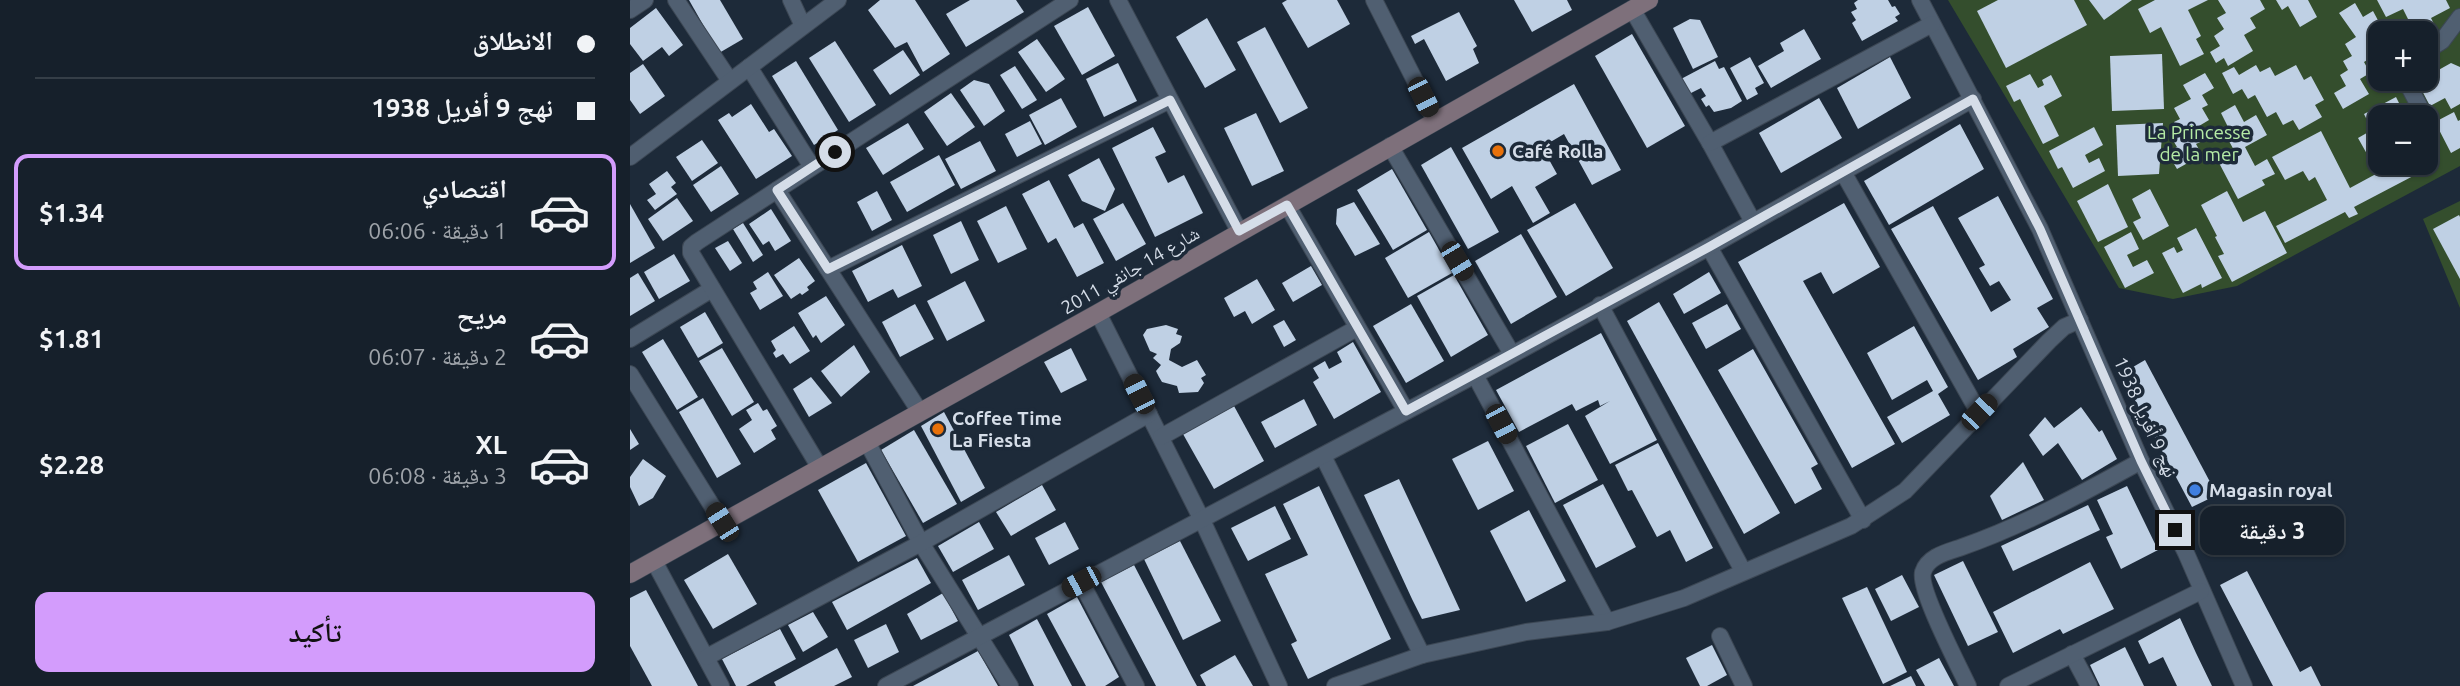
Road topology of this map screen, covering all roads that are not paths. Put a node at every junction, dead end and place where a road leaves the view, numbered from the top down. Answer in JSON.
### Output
{"nodes":[{"id":1,"x":645,"y":0,"type":"edge"},
{"id":2,"x":676,"y":0,"type":"edge"},
{"id":3,"x":791,"y":0,"type":"edge"},
{"id":4,"x":838,"y":0,"type":"edge"},
{"id":5,"x":1070,"y":0,"type":"edge"},
{"id":6,"x":1118,"y":0,"type":"edge"},
{"id":7,"x":1374,"y":0,"type":"edge"},
{"id":8,"x":1649,"y":0,"type":"edge"},
{"id":9,"x":1920,"y":0,"type":"edge"},
{"id":10,"x":1632,"y":9,"type":"junction"},
{"id":11,"x":630,"y":10,"type":"edge"},
{"id":12,"x":2460,"y":17,"type":"edge"},
{"id":13,"x":1932,"y":24,"type":"junction"},
{"id":14,"x":803,"y":26,"type":"junction"},
{"id":15,"x":2438,"y":44,"type":"edge"},
{"id":16,"x":749,"y":68,"type":"junction"},
{"id":17,"x":730,"y":81,"type":"junction"},
{"id":18,"x":1973,"y":99,"type":"junction"},
{"id":19,"x":1170,"y":100,"type":"junction"},
{"id":20,"x":1436,"y":120,"type":"junction"},
{"id":21,"x":1710,"y":143,"type":"junction"},
{"id":22,"x":1390,"y":146,"type":"junction"},
{"id":23,"x":630,"y":157,"type":"edge"},
{"id":24,"x":812,"y":167,"type":"junction"},
{"id":25,"x":1843,"y":172,"type":"junction"},
{"id":26,"x":777,"y":190,"type":"junction"},
{"id":27,"x":1287,"y":205,"type":"junction"},
{"id":28,"x":1753,"y":222,"type":"junction"},
{"id":29,"x":1239,"y":231,"type":"junction"},
{"id":30,"x":1709,"y":247,"type":"junction"},
{"id":31,"x":828,"y":269,"type":"junction"},
{"id":32,"x":712,"y":289,"type":"junction"},
{"id":33,"x":1600,"y":305,"type":"junction"},
{"id":34,"x":1098,"y":313,"type":"junction"},
{"id":35,"x":2082,"y":325,"type":"junction"},
{"id":36,"x":1357,"y":328,"type":"junction"},
{"id":37,"x":630,"y":339,"type":"edge"},
{"id":38,"x":1511,"y":354,"type":"junction"},
{"id":39,"x":630,"y":374,"type":"edge"},
{"id":40,"x":1475,"y":375,"type":"junction"},
{"id":41,"x":1406,"y":411,"type":"junction"},
{"id":42,"x":919,"y":412,"type":"junction"},
{"id":43,"x":1979,"y":412,"type":"junction"},
{"id":44,"x":1149,"y":414,"type":"junction"},
{"id":45,"x":1161,"y":437,"type":"junction"},
{"id":46,"x":867,"y":442,"type":"junction"},
{"id":47,"x":1323,"y":456,"type":"junction"},
{"id":48,"x":2141,"y":461,"type":"junction"},
{"id":49,"x":820,"y":468,"type":"junction"},
{"id":50,"x":1202,"y":520,"type":"junction"},
{"id":51,"x":1863,"y":520,"type":"junction"},
{"id":52,"x":722,"y":522,"type":"junction"},
{"id":53,"x":921,"y":543,"type":"junction"},
{"id":54,"x":654,"y":561,"type":"junction"},
{"id":55,"x":1743,"y":571,"type":"junction"},
{"id":56,"x":630,"y":574,"type":"edge"},
{"id":57,"x":1081,"y":582,"type":"junction"},
{"id":58,"x":2201,"y":591,"type":"junction"},
{"id":59,"x":1607,"y":622,"type":"junction"},
{"id":60,"x":979,"y":636,"type":"junction"},
{"id":61,"x":1720,"y":636,"type":"dead end"},
{"id":62,"x":1422,"y":654,"type":"junction"},
{"id":63,"x":2072,"y":654,"type":"junction"},
{"id":64,"x":707,"y":657,"type":"junction"},
{"id":65,"x":721,"y":686,"type":"edge"},
{"id":66,"x":886,"y":686,"type":"edge"},
{"id":67,"x":1010,"y":686,"type":"edge"},
{"id":68,"x":1136,"y":686,"type":"edge"},
{"id":69,"x":1279,"y":686,"type":"edge"},
{"id":70,"x":1335,"y":686,"type":"edge"},
{"id":71,"x":1744,"y":686,"type":"edge"},
{"id":72,"x":1968,"y":686,"type":"edge"},
{"id":73,"x":2008,"y":686,"type":"edge"},
{"id":74,"x":2089,"y":686,"type":"edge"},
{"id":75,"x":2244,"y":686,"type":"edge"}],
"edges":[{"from":1,"to":11,"type":"street"},
{"from":2,"to":17,"type":"street"},
{"from":3,"to":14,"type":"street"},
{"from":4,"to":14,"type":"street"},
{"from":5,"to":24,"type":"street"},
{"from":6,"to":19,"type":"street"},
{"from":7,"to":20,"type":"street"},
{"from":8,"to":10,"type":"street","name":"شارع 14 جانفي 2011"},
{"from":9,"to":13,"type":"street","name":"نهج 9 أفريل 1938"},
{"from":10,"to":20,"type":"street","name":"شارع 14 جانفي 2011"},
{"from":10,"to":21,"type":"street"},
{"from":12,"to":15,"type":"street"},
{"from":13,"to":18,"type":"street","name":"نهج 9 أفريل 1938"},
{"from":13,"to":21,"type":"street"},
{"from":14,"to":16,"type":"street"},
{"from":16,"to":17,"type":"street"},
{"from":16,"to":24,"type":"street"},
{"from":17,"to":23,"type":"street"},
{"from":18,"to":25,"type":"street"},
{"from":18,"to":35,"type":"street","name":"نهج 9 أفريل 1938"},
{"from":19,"to":29,"type":"street"},
{"from":19,"to":31,"type":"street"},
{"from":20,"to":22,"type":"street","name":"شارع 14 جانفي 2011"},
{"from":21,"to":28,"type":"street"},
{"from":22,"to":27,"type":"street","name":"شارع 14 جانفي 2011"},
{"from":22,"to":38,"type":"street"},
{"from":24,"to":26,"type":"street"},
{"from":25,"to":28,"type":"street"},
{"from":25,"to":43,"type":"street"},
{"from":26,"to":31,"type":"street"},
{"from":26,"to":32,"type":"street"},
{"from":27,"to":29,"type":"street","name":"شارع 14 جانفي 2011"},
{"from":27,"to":36,"type":"street"},
{"from":28,"to":30,"type":"street"},
{"from":29,"to":34,"type":"street","name":"شارع 14 جانفي 2011"},
{"from":30,"to":33,"type":"street"},
{"from":30,"to":51,"type":"street"},
{"from":31,"to":42,"type":"street"},
{"from":32,"to":37,"type":"street"},
{"from":32,"to":49,"type":"street"},
{"from":33,"to":38,"type":"street"},
{"from":33,"to":55,"type":"street"},
{"from":34,"to":42,"type":"street","name":"شارع 14 جانفي 2011"},
{"from":34,"to":44,"type":"street"},
{"from":35,"to":43,"type":"street"},
{"from":35,"to":48,"type":"street","name":"نهج 9 أفريل 1938"},
{"from":36,"to":41,"type":"street"},
{"from":36,"to":45,"type":"street"},
{"from":38,"to":40,"type":"street"},
{"from":39,"to":52,"type":"street"},
{"from":40,"to":41,"type":"street"},
{"from":40,"to":59,"type":"street"},
{"from":41,"to":47,"type":"street"},
{"from":42,"to":46,"type":"street","name":"شارع 14 جانفي 2011"},
{"from":43,"to":51,"type":"street"},
{"from":44,"to":45,"type":"street"},
{"from":44,"to":53,"type":"street"},
{"from":45,"to":50,"type":"street"},
{"from":46,"to":49,"type":"street","name":"شارع 14 جانفي 2011"},
{"from":46,"to":53,"type":"street"},
{"from":47,"to":50,"type":"street"},
{"from":47,"to":62,"type":"street"},
{"from":48,"to":58,"type":"street","name":"نهج 9 أفريل 1938"},
{"from":48,"to":72,"type":"street"},
{"from":49,"to":52,"type":"street","name":"شارع 14 جانفي 2011"},
{"from":50,"to":57,"type":"street"},
{"from":50,"to":69,"type":"street"},
{"from":51,"to":55,"type":"street"},
{"from":52,"to":54,"type":"street","name":"شارع 14 جانفي 2011"},
{"from":53,"to":60,"type":"street"},
{"from":53,"to":64,"type":"street"},
{"from":54,"to":56,"type":"street","name":"شارع 14 جانفي 2011"},
{"from":54,"to":64,"type":"street"},
{"from":55,"to":59,"type":"street"},
{"from":57,"to":60,"type":"street"},
{"from":57,"to":68,"type":"street"},
{"from":58,"to":63,"type":"street"},
{"from":58,"to":75,"type":"street","name":"نهج 9 أفريل 1938"},
{"from":59,"to":62,"type":"street"},
{"from":60,"to":66,"type":"street"},
{"from":60,"to":67,"type":"street"},
{"from":61,"to":71,"type":"street"},
{"from":62,"to":70,"type":"street"},
{"from":63,"to":73,"type":"street"},
{"from":63,"to":74,"type":"street"},
{"from":64,"to":65,"type":"street"}]}
